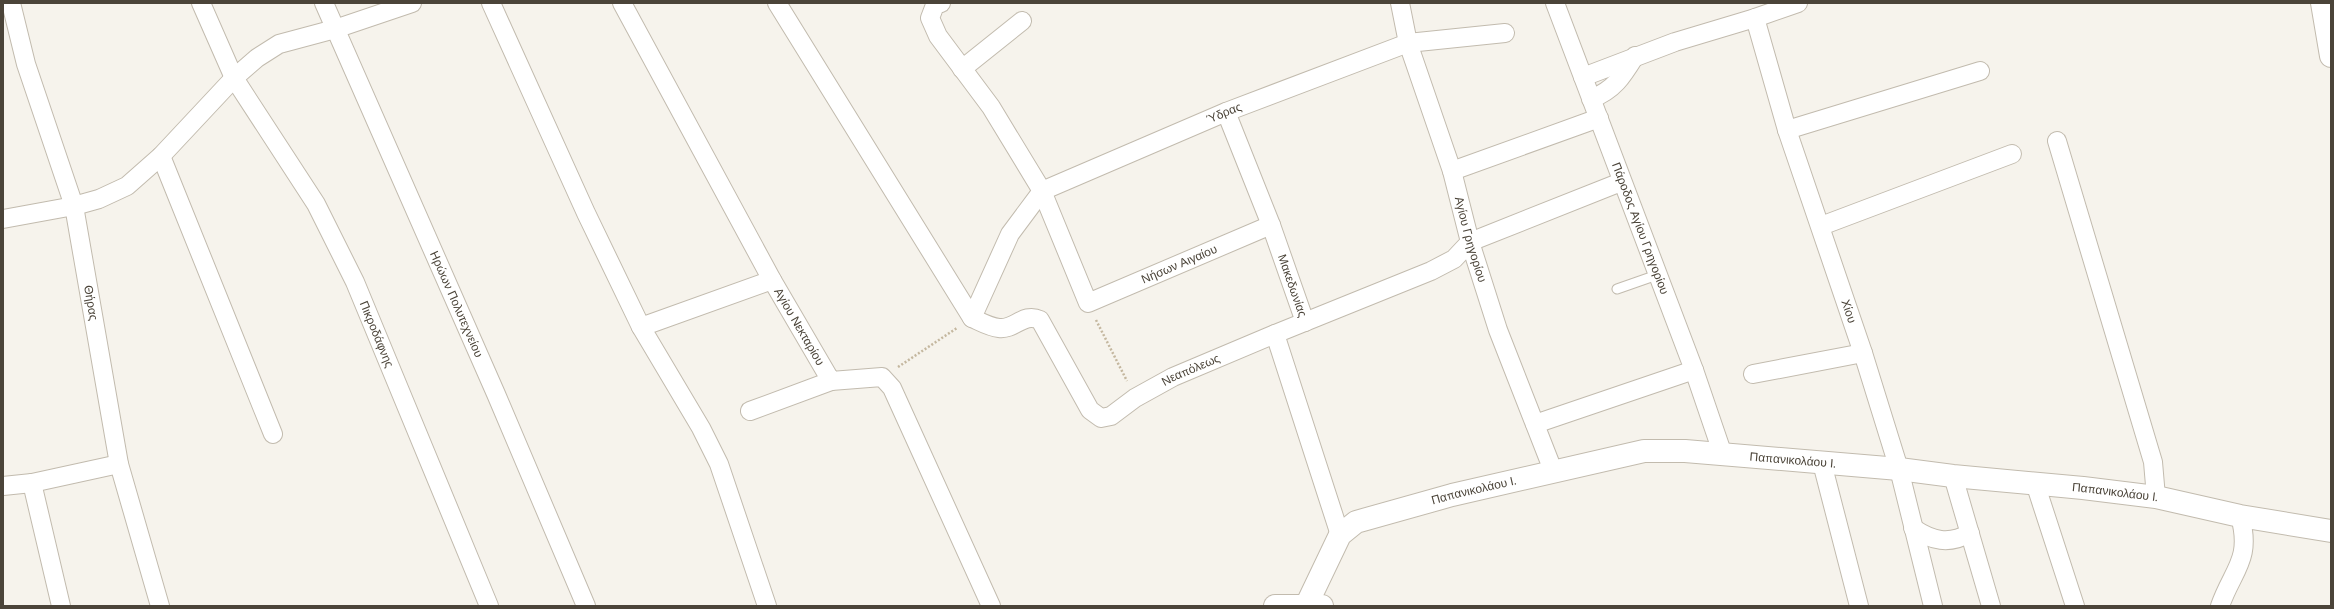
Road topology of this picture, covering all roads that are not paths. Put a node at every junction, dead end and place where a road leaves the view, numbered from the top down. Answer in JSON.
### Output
{"nodes":[{"id":1,"x":11,"y":3,"type":"edge"},
{"id":2,"x":201,"y":3,"type":"edge"},
{"id":3,"x":324,"y":3,"type":"edge"},
{"id":4,"x":412,"y":3,"type":"edge"},
{"id":5,"x":491,"y":3,"type":"edge"},
{"id":6,"x":622,"y":3,"type":"edge"},
{"id":7,"x":777,"y":3,"type":"edge"},
{"id":8,"x":1400,"y":3,"type":"edge"},
{"id":9,"x":1555,"y":3,"type":"edge"},
{"id":10,"x":1798,"y":3,"type":"edge"},
{"id":11,"x":2322,"y":3,"type":"edge"},
{"id":12,"x":938,"y":4,"type":"edge"},
{"id":13,"x":1755,"y":18,"type":"junction"},
{"id":14,"x":1022,"y":21,"type":"dead end"},
{"id":15,"x":335,"y":29,"type":"junction"},
{"id":16,"x":1504,"y":33,"type":"dead end"},
{"id":17,"x":1408,"y":43,"type":"junction"},
{"id":18,"x":1635,"y":56,"type":"junction"},
{"id":19,"x":2331,"y":56,"type":"edge"},
{"id":20,"x":962,"y":69,"type":"junction"},
{"id":21,"x":1980,"y":71,"type":"dead end"},
{"id":22,"x":1583,"y":77,"type":"junction"},
{"id":23,"x":234,"y":78,"type":"junction"},
{"id":24,"x":1591,"y":99,"type":"junction"},
{"id":25,"x":1226,"y":112,"type":"junction"},
{"id":26,"x":1599,"y":118,"type":"junction"},
{"id":27,"x":1787,"y":130,"type":"junction"},
{"id":28,"x":2057,"y":141,"type":"dead end"},
{"id":29,"x":2012,"y":154,"type":"dead end"},
{"id":30,"x":161,"y":156,"type":"junction"},
{"id":31,"x":1452,"y":171,"type":"junction"},
{"id":32,"x":1621,"y":182,"type":"junction"},
{"id":33,"x":1042,"y":191,"type":"junction"},
{"id":34,"x":74,"y":206,"type":"junction"},
{"id":35,"x":3,"y":219,"type":"edge"},
{"id":36,"x":1271,"y":226,"type":"junction"},
{"id":37,"x":1821,"y":226,"type":"junction"},
{"id":38,"x":1470,"y":242,"type":"junction"},
{"id":39,"x":1657,"y":275,"type":"junction"},
{"id":40,"x":772,"y":280,"type":"junction"},
{"id":41,"x":1617,"y":289,"type":"dead end"},
{"id":42,"x":972,"y":318,"type":"junction"},
{"id":43,"x":1305,"y":322,"type":"junction"},
{"id":44,"x":641,"y":327,"type":"junction"},
{"id":45,"x":1275,"y":334,"type":"junction"},
{"id":46,"x":1863,"y":353,"type":"junction"},
{"id":47,"x":1694,"y":370,"type":"junction"},
{"id":48,"x":1753,"y":374,"type":"dead end"},
{"id":49,"x":831,"y":381,"type":"junction"},
{"id":50,"x":750,"y":411,"type":"dead end"},
{"id":51,"x":1535,"y":424,"type":"junction"},
{"id":52,"x":273,"y":434,"type":"dead end"},
{"id":53,"x":1723,"y":456,"type":"junction"},
{"id":54,"x":1822,"y":463,"type":"junction"},
{"id":55,"x":119,"y":464,"type":"junction"},
{"id":56,"x":1899,"y":469,"type":"junction"},
{"id":57,"x":1554,"y":472,"type":"junction"},
{"id":58,"x":1953,"y":476,"type":"junction"},
{"id":59,"x":32,"y":483,"type":"junction"},
{"id":60,"x":2035,"y":483,"type":"junction"},
{"id":61,"x":3,"y":486,"type":"edge"},
{"id":62,"x":2156,"y":497,"type":"junction"},
{"id":63,"x":2240,"y":516,"type":"junction"},
{"id":64,"x":1913,"y":528,"type":"junction"},
{"id":65,"x":2331,"y":532,"type":"edge"},
{"id":66,"x":1970,"y":534,"type":"junction"},
{"id":67,"x":1340,"y":535,"type":"junction"},
{"id":68,"x":1315,"y":605,"type":"edge"},
{"id":69,"x":61,"y":606,"type":"edge"},
{"id":70,"x":160,"y":606,"type":"edge"},
{"id":71,"x":489,"y":606,"type":"edge"},
{"id":72,"x":586,"y":606,"type":"edge"},
{"id":73,"x":767,"y":606,"type":"edge"},
{"id":74,"x":991,"y":606,"type":"edge"},
{"id":75,"x":1276,"y":606,"type":"edge"},
{"id":76,"x":1860,"y":606,"type":"edge"},
{"id":77,"x":1933,"y":606,"type":"edge"},
{"id":78,"x":1991,"y":606,"type":"edge"},
{"id":79,"x":2075,"y":606,"type":"edge"},
{"id":80,"x":2220,"y":606,"type":"edge"}],
"edges":[{"from":1,"to":34,"type":"street","name":"Θήρας"},
{"from":2,"to":23,"type":"street","name":"Πικροδάφνης"},
{"from":3,"to":15,"type":"street","name":"Ηρώων Πολυτεχνείου"},
{"from":4,"to":15,"type":"street"},
{"from":5,"to":44,"type":"street"},
{"from":6,"to":40,"type":"street","name":"Αγίου Νεκταρίου"},
{"from":7,"to":42,"type":"street"},
{"from":8,"to":17,"type":"street","name":"Αγίου Γρηγορίου"},
{"from":9,"to":22,"type":"street","name":"Πάροδος Αγίου Γρηγορίου"},
{"from":10,"to":13,"type":"street"},
{"from":11,"to":19,"type":"street"},
{"from":12,"to":20,"type":"street"},
{"from":13,"to":18,"type":"street"},
{"from":13,"to":27,"type":"street","name":"Χίου"},
{"from":14,"to":20,"type":"street"},
{"from":15,"to":23,"type":"street"},
{"from":15,"to":72,"type":"street","name":"Ηρώων Πολυτεχνείου"},
{"from":16,"to":17,"type":"street","name":"Ύδρας"},
{"from":17,"to":25,"type":"street","name":"Ύδρας"},
{"from":17,"to":31,"type":"street","name":"Αγίου Γρηγορίου"},
{"from":18,"to":22,"type":"street"},
{"from":18,"to":24,"type":"street"},
{"from":20,"to":33,"type":"street"},
{"from":21,"to":27,"type":"street"},
{"from":22,"to":24,"type":"street","name":"Πάροδος Αγίου Γρηγορίου"},
{"from":23,"to":30,"type":"street"},
{"from":23,"to":71,"type":"street","name":"Πικροδάφνης"},
{"from":24,"to":26,"type":"street","name":"Πάροδος Αγίου Γρηγορίου"},
{"from":25,"to":33,"type":"street","name":"Ύδρας"},
{"from":25,"to":36,"type":"street","name":"Μακεδωνίας"},
{"from":26,"to":31,"type":"street"},
{"from":26,"to":32,"type":"street","name":"Πάροδος Αγίου Γρηγορίου"},
{"from":27,"to":37,"type":"street","name":"Χίου"},
{"from":28,"to":62,"type":"street"},
{"from":29,"to":37,"type":"street"},
{"from":30,"to":34,"type":"street"},
{"from":30,"to":52,"type":"street"},
{"from":31,"to":38,"type":"street","name":"Αγίου Γρηγορίου"},
{"from":32,"to":38,"type":"street"},
{"from":32,"to":39,"type":"street","name":"Πάροδος Αγίου Γρηγορίου"},
{"from":33,"to":36,"type":"street","name":"Νήσων Αιγαίου"},
{"from":33,"to":42,"type":"street"},
{"from":34,"to":35,"type":"street"},
{"from":34,"to":55,"type":"street","name":"Θήρας"},
{"from":36,"to":43,"type":"street","name":"Μακεδωνίας"},
{"from":37,"to":46,"type":"street","name":"Χίου"},
{"from":38,"to":43,"type":"street"},
{"from":38,"to":51,"type":"street","name":"Αγίου Γρηγορίου"},
{"from":39,"to":41,"type":"lane"},
{"from":39,"to":47,"type":"street","name":"Πάροδος Αγίου Γρηγορίου"},
{"from":40,"to":44,"type":"street"},
{"from":40,"to":49,"type":"street","name":"Αγίου Νεκταρίου"},
{"from":42,"to":45,"type":"street","name":"Νεαπόλεως"},
{"from":43,"to":45,"type":"street","name":"Μακεδωνίας"},
{"from":44,"to":73,"type":"street"},
{"from":45,"to":67,"type":"street"},
{"from":46,"to":48,"type":"street"},
{"from":46,"to":56,"type":"street","name":"Χίου"},
{"from":47,"to":51,"type":"street"},
{"from":47,"to":53,"type":"street","name":"Πάροδος Αγίου Γρηγορίου"},
{"from":49,"to":50,"type":"street"},
{"from":49,"to":74,"type":"street"},
{"from":51,"to":57,"type":"street","name":"Αγίου Γρηγορίου"},
{"from":53,"to":54,"type":"street","name":"Παπανικολάου Ι."},
{"from":53,"to":57,"type":"street","name":"Παπανικολάου Ι."},
{"from":54,"to":56,"type":"street","name":"Παπανικολάου Ι."},
{"from":54,"to":76,"type":"street"},
{"from":55,"to":59,"type":"street"},
{"from":55,"to":70,"type":"street","name":"Θήρας"},
{"from":56,"to":58,"type":"street","name":"Παπανικολάου Ι."},
{"from":56,"to":64,"type":"street","name":"Χίου"},
{"from":57,"to":67,"type":"street","name":"Παπανικολάου Ι."},
{"from":58,"to":60,"type":"street","name":"Παπανικολάου Ι."},
{"from":58,"to":66,"type":"street"},
{"from":59,"to":61,"type":"street"},
{"from":59,"to":69,"type":"street"},
{"from":60,"to":62,"type":"street","name":"Παπανικολάου Ι."},
{"from":60,"to":79,"type":"street"},
{"from":62,"to":63,"type":"street","name":"Παπανικολάου Ι."},
{"from":63,"to":65,"type":"street","name":"Παπανικολάου Ι."},
{"from":63,"to":80,"type":"street"},
{"from":64,"to":66,"type":"street"},
{"from":64,"to":77,"type":"street","name":"Χίου"},
{"from":66,"to":78,"type":"street"},
{"from":67,"to":68,"type":"street","name":"Παπανικολάου Ι."},
{"from":68,"to":75,"type":"street"}]}
